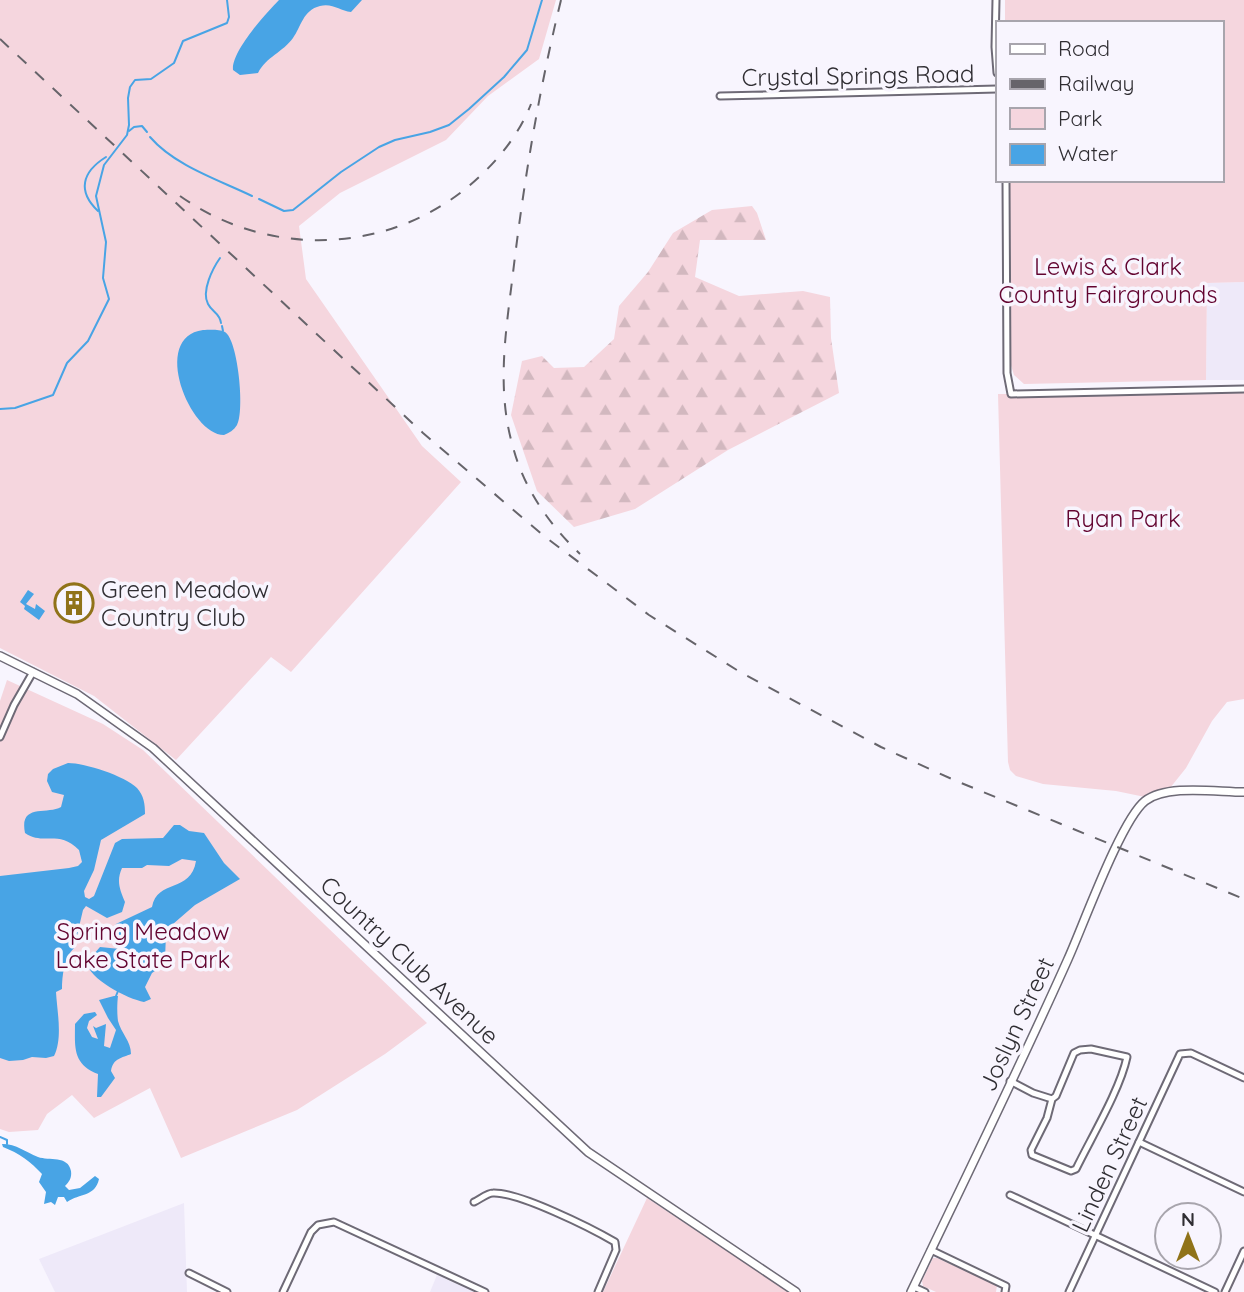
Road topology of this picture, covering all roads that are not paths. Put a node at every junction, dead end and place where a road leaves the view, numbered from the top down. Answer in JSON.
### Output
{"nodes":[{"id":1,"x":996,"y":0,"type":"edge"},
{"id":2,"x":996,"y":60,"type":"edge"},
{"id":3,"x":996,"y":89,"type":"edge"},
{"id":4,"x":720,"y":96,"type":"dead end"},
{"id":5,"x":1006,"y":182,"type":"edge"},
{"id":6,"x":1244,"y":389,"type":"edge"},
{"id":7,"x":0,"y":656,"type":"edge"},
{"id":8,"x":33,"y":672,"type":"junction"},
{"id":9,"x":0,"y":737,"type":"edge"},
{"id":10,"x":1244,"y":792,"type":"edge"},
{"id":11,"x":1244,"y":1078,"type":"edge"},
{"id":12,"x":1010,"y":1081,"type":"junction"},
{"id":13,"x":1052,"y":1099,"type":"junction"},
{"id":14,"x":1139,"y":1142,"type":"junction"},
{"id":15,"x":1244,"y":1192,"type":"edge"},
{"id":16,"x":1010,"y":1195,"type":"dead end"},
{"id":17,"x":474,"y":1202,"type":"dead end"},
{"id":18,"x":1095,"y":1235,"type":"junction"},
{"id":19,"x":931,"y":1250,"type":"junction"},
{"id":20,"x":1244,"y":1251,"type":"edge"},
{"id":21,"x":189,"y":1273,"type":"dead end"},
{"id":22,"x":913,"y":1289,"type":"edge"},
{"id":23,"x":228,"y":1292,"type":"edge"},
{"id":24,"x":283,"y":1292,"type":"edge"},
{"id":25,"x":485,"y":1292,"type":"edge"},
{"id":26,"x":598,"y":1292,"type":"edge"},
{"id":27,"x":796,"y":1292,"type":"edge"},
{"id":28,"x":925,"y":1292,"type":"edge"},
{"id":29,"x":1004,"y":1292,"type":"edge"},
{"id":30,"x":1069,"y":1292,"type":"edge"},
{"id":31,"x":1215,"y":1292,"type":"edge"},
{"id":32,"x":1225,"y":1292,"type":"edge"}],
"edges":[{"from":1,"to":2,"type":"street"},
{"from":3,"to":4,"type":"street","name":"Crystal Springs Road"},
{"from":5,"to":6,"type":"street"},
{"from":7,"to":8,"type":"street","name":"Country Club Avenue"},
{"from":8,"to":9,"type":"street"},
{"from":8,"to":27,"type":"street","name":"Country Club Avenue"},
{"from":10,"to":12,"type":"street","name":"Joslyn Street"},
{"from":11,"to":14,"type":"street","name":"Linden Street"},
{"from":12,"to":13,"type":"street"},
{"from":12,"to":19,"type":"street","name":"Joslyn Street"},
{"from":13,"to":13,"type":"street"},
{"from":14,"to":15,"type":"street"},
{"from":14,"to":18,"type":"street","name":"Linden Street"},
{"from":16,"to":18,"type":"street"},
{"from":17,"to":26,"type":"street"},
{"from":18,"to":30,"type":"street","name":"Linden Street"},
{"from":18,"to":31,"type":"street"},
{"from":19,"to":22,"type":"street","name":"Joslyn Street"},
{"from":19,"to":29,"type":"street"},
{"from":20,"to":32,"type":"street"},
{"from":21,"to":23,"type":"street"},
{"from":22,"to":28,"type":"street"},
{"from":24,"to":25,"type":"street"}]}
